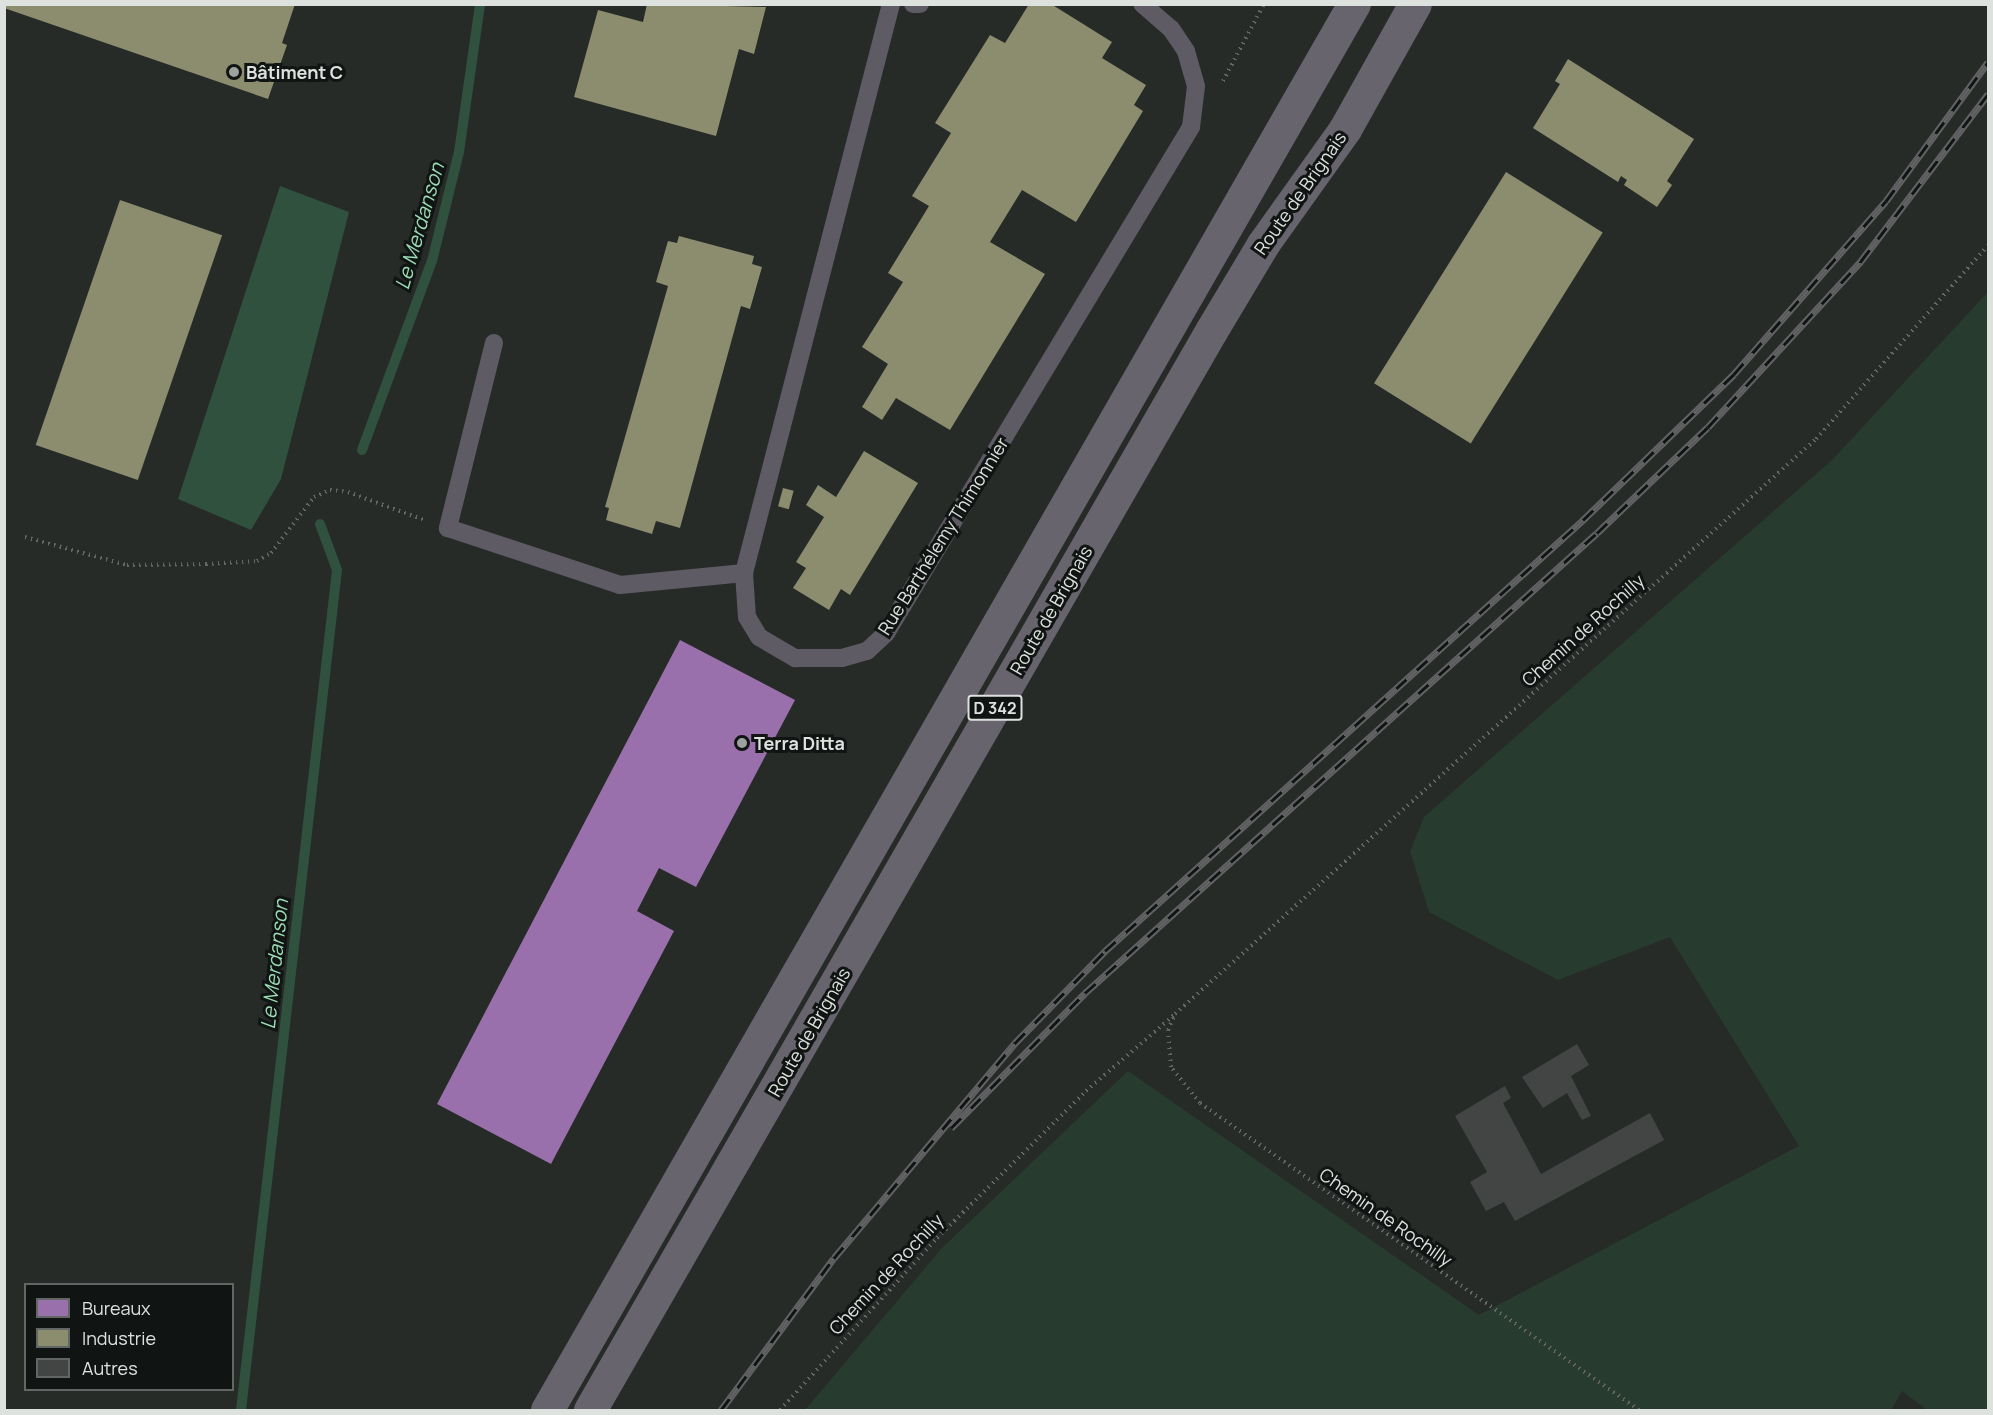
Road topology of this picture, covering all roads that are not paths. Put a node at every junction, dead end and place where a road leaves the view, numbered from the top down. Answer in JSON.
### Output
{"nodes":[{"id":1,"x":891,"y":4,"type":"edge"},
{"id":2,"x":913,"y":4,"type":"edge"},
{"id":3,"x":920,"y":4,"type":"edge"},
{"id":4,"x":1142,"y":4,"type":"edge"},
{"id":5,"x":1354,"y":4,"type":"edge"},
{"id":6,"x":1415,"y":4,"type":"edge"},
{"id":7,"x":494,"y":343,"type":"dead end"},
{"id":8,"x":744,"y":573,"type":"junction"},
{"id":9,"x":547,"y":1410,"type":"edge"},
{"id":10,"x":590,"y":1410,"type":"edge"}],
"edges":[{"from":1,"to":8,"type":"lane","name":"Rue Barthélemy Thimonnier"},
{"from":2,"to":3,"type":"lane"},
{"from":4,"to":8,"type":"lane","name":"Rue Barthélemy Thimonnier"},
{"from":5,"to":9,"type":"main road","number":"D 342"},
{"from":6,"to":10,"type":"main road","name":"Route de Brignais","number":"D 342"},
{"from":7,"to":8,"type":"lane"}]}
